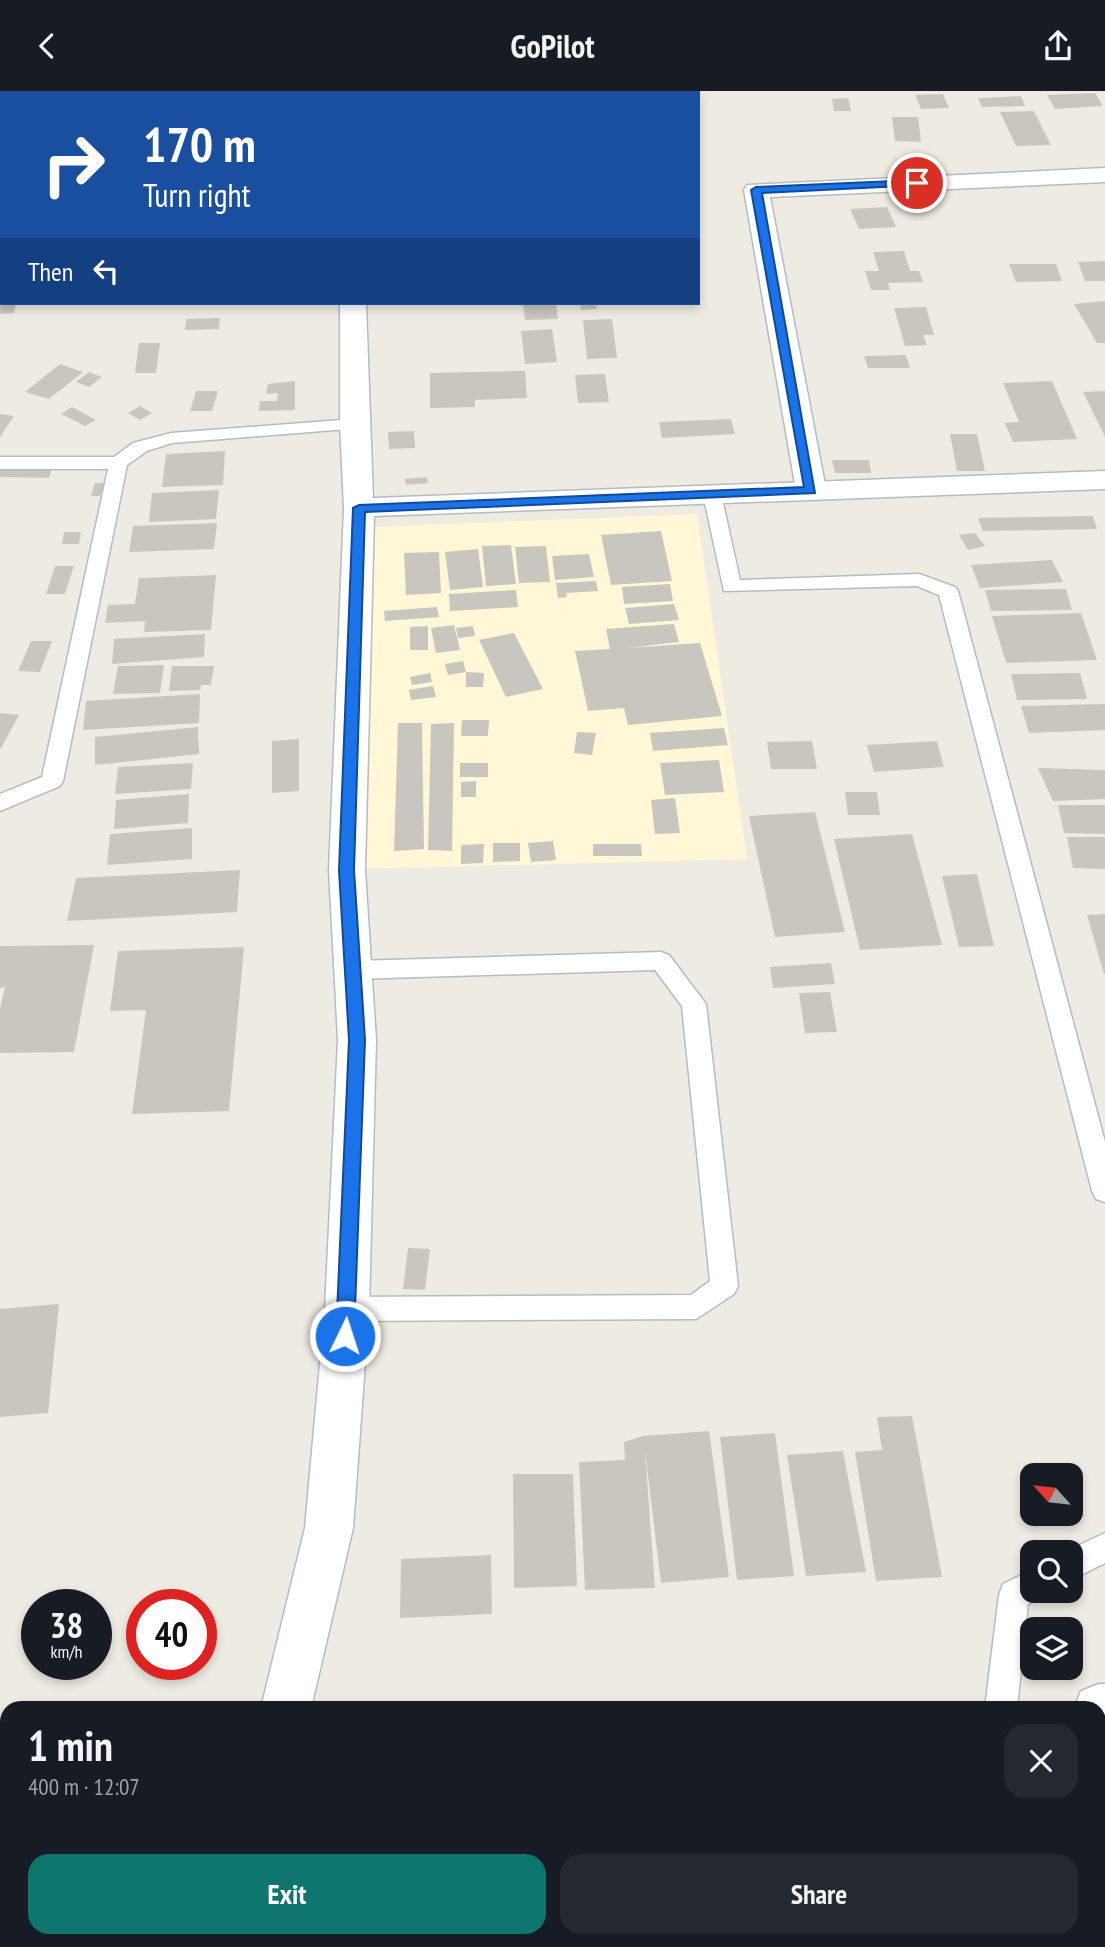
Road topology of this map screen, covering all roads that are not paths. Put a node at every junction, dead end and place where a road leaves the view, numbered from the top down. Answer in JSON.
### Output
{"nodes":[{"id":1,"x":1105,"y":174,"type":"edge"},
{"id":2,"x":353,"y":305,"type":"edge"},
{"id":3,"x":354,"y":424,"type":"junction"},
{"id":4,"x":0,"y":463,"type":"edge"},
{"id":5,"x":118,"y":463,"type":"junction"},
{"id":6,"x":1105,"y":480,"type":"edge"},
{"id":7,"x":811,"y":490,"type":"junction"},
{"id":8,"x":712,"y":494,"type":"junction"},
{"id":9,"x":359,"y":508,"type":"junction"},
{"id":10,"x":0,"y":803,"type":"edge"},
{"id":11,"x":353,"y":970,"type":"junction"},
{"id":12,"x":1105,"y":1191,"type":"edge"},
{"id":13,"x":347,"y":1309,"type":"junction"},
{"id":14,"x":1105,"y":1547,"type":"edge"},
{"id":15,"x":1083,"y":1559,"type":"edge"},
{"id":16,"x":1020,"y":1592,"type":"edge"},
{"id":17,"x":288,"y":1701,"type":"edge"},
{"id":18,"x":1002,"y":1701,"type":"edge"}],
"edges":[{"from":1,"to":7,"type":"street"},
{"from":2,"to":3,"type":"street"},
{"from":3,"to":5,"type":"lane"},
{"from":3,"to":9,"type":"street"},
{"from":4,"to":5,"type":"lane"},
{"from":5,"to":10,"type":"lane"},
{"from":6,"to":7,"type":"street"},
{"from":7,"to":8,"type":"street"},
{"from":8,"to":9,"type":"street"},
{"from":8,"to":12,"type":"lane"},
{"from":9,"to":11,"type":"street"},
{"from":11,"to":13,"type":"street"},
{"from":11,"to":13,"type":"lane"},
{"from":13,"to":17,"type":"street"},
{"from":14,"to":15,"type":"lane"},
{"from":16,"to":18,"type":"lane"}]}
